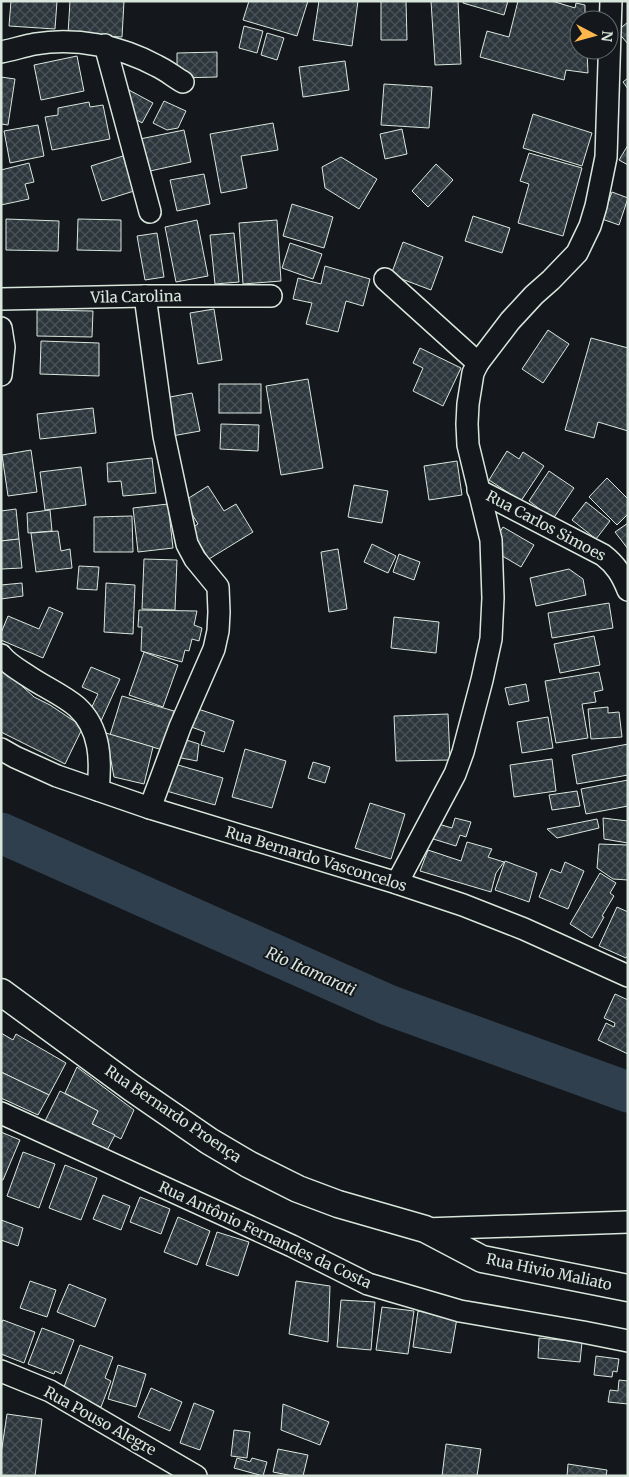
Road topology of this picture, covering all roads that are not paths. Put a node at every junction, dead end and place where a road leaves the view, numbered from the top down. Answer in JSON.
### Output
{"nodes":[{"id":1,"x":611,"y":1,"type":"edge"},
{"id":2,"x":105,"y":45,"type":"junction"},
{"id":3,"x":1,"y":52,"type":"edge"},
{"id":4,"x":183,"y":82,"type":"dead end"},
{"id":5,"x":150,"y":212,"type":"dead end"},
{"id":6,"x":385,"y":279,"type":"dead end"},
{"id":7,"x":144,"y":296,"type":"junction"},
{"id":8,"x":271,"y":296,"type":"dead end"},
{"id":9,"x":1,"y":299,"type":"edge"},
{"id":10,"x":2,"y":340,"type":"edge"},
{"id":11,"x":478,"y":363,"type":"junction"},
{"id":12,"x":1,"y":375,"type":"edge"},
{"id":13,"x":478,"y":490,"type":"junction"},
{"id":14,"x":628,"y":590,"type":"edge"},
{"id":15,"x":1,"y":655,"type":"edge"},
{"id":16,"x":1,"y":749,"type":"edge"},
{"id":17,"x":98,"y":790,"type":"junction"},
{"id":18,"x":150,"y":808,"type":"junction"},
{"id":19,"x":397,"y":883,"type":"junction"},
{"id":20,"x":628,"y":976,"type":"edge"},
{"id":21,"x":1,"y":992,"type":"edge"},
{"id":22,"x":1,"y":1113,"type":"edge"},
{"id":23,"x":388,"y":1219,"type":"joint"},
{"id":24,"x":628,"y":1222,"type":"edge"},
{"id":25,"x":425,"y":1229,"type":"junction"},
{"id":26,"x":628,"y":1288,"type":"edge"},
{"id":27,"x":628,"y":1341,"type":"edge"},
{"id":28,"x":1,"y":1370,"type":"edge"},
{"id":29,"x":196,"y":1476,"type":"edge"}],
"edges":[{"from":1,"to":11,"type":"street"},
{"from":2,"to":3,"type":"street"},
{"from":2,"to":4,"type":"street"},
{"from":2,"to":5,"type":"street"},
{"from":6,"to":11,"type":"street"},
{"from":7,"to":8,"type":"street","name":"Vila Carolina"},
{"from":7,"to":9,"type":"street","name":"Vila Carolina"},
{"from":7,"to":18,"type":"street"},
{"from":10,"to":12,"type":"street"},
{"from":11,"to":13,"type":"street"},
{"from":13,"to":14,"type":"street","name":"Rua Carlos Simoes"},
{"from":13,"to":19,"type":"street"},
{"from":15,"to":17,"type":"street"},
{"from":16,"to":17,"type":"street","name":"Rua Bernardo Vasconcelos"},
{"from":17,"to":18,"type":"street","name":"Rua Bernardo Vasconcelos"},
{"from":18,"to":19,"type":"street","name":"Rua Bernardo Vasconcelos"},
{"from":19,"to":20,"type":"street","name":"Rua Bernardo Vasconcelos"},
{"from":21,"to":23,"type":"street","name":"Rua Bernardo Proença"},
{"from":22,"to":27,"type":"street","name":"Rua Antônio Fernandes da Costa"},
{"from":23,"to":25,"type":"street","name":"Rua Hivio Maliato"},
{"from":24,"to":25,"type":"street"},
{"from":25,"to":26,"type":"street","name":"Rua Hivio Maliato"},
{"from":28,"to":29,"type":"street","name":"Rua Pouso Alegre"}]}
